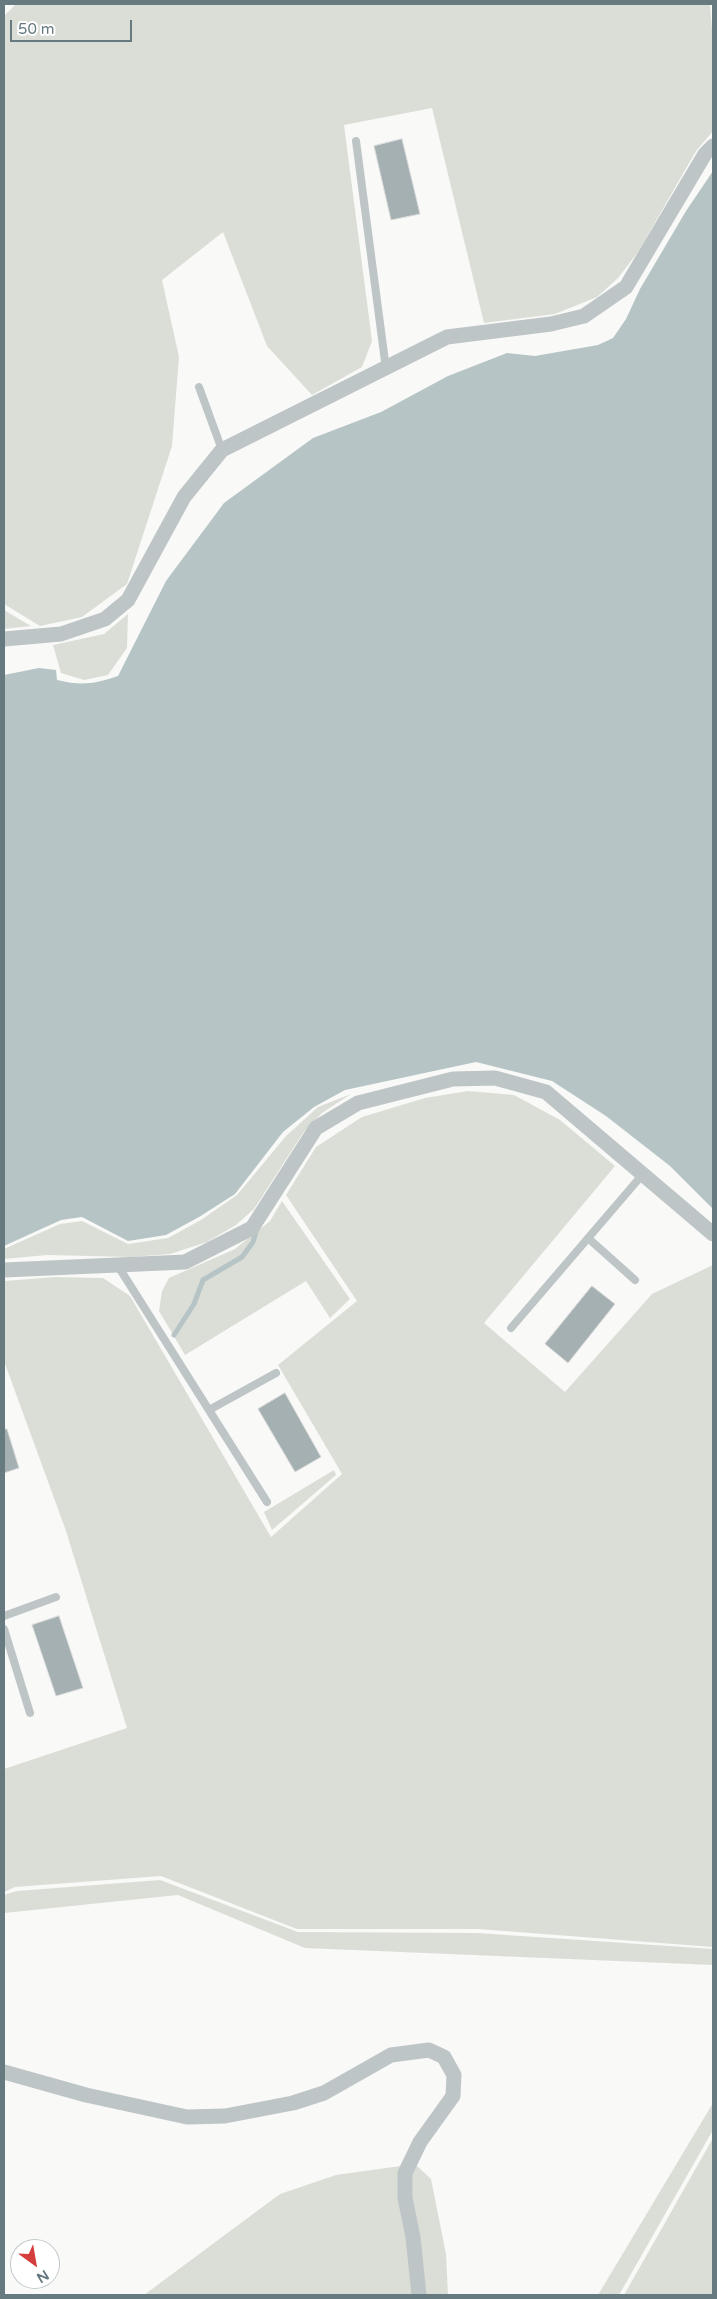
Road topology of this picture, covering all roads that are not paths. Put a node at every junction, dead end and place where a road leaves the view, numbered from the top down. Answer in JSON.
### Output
{"nodes":[{"id":1,"x":356,"y":141,"type":"dead end"},
{"id":2,"x":713,"y":146,"type":"edge"},
{"id":3,"x":386,"y":369,"type":"junction"},
{"id":4,"x":199,"y":387,"type":"dead end"},
{"id":5,"x":222,"y":450,"type":"junction"},
{"id":6,"x":4,"y":639,"type":"edge"},
{"id":7,"x":643,"y":1174,"type":"junction"},
{"id":8,"x":713,"y":1234,"type":"edge"},
{"id":9,"x":588,"y":1238,"type":"junction"},
{"id":10,"x":118,"y":1266,"type":"junction"},
{"id":11,"x":4,"y":1270,"type":"edge"},
{"id":12,"x":635,"y":1280,"type":"dead end"},
{"id":13,"x":511,"y":1328,"type":"dead end"},
{"id":14,"x":276,"y":1373,"type":"dead end"},
{"id":15,"x":209,"y":1410,"type":"junction"},
{"id":16,"x":267,"y":1502,"type":"dead end"},
{"id":17,"x":56,"y":1597,"type":"dead end"},
{"id":18,"x":4,"y":1616,"type":"edge"},
{"id":19,"x":4,"y":1629,"type":"edge"},
{"id":20,"x":30,"y":1713,"type":"dead end"},
{"id":21,"x":4,"y":2072,"type":"edge"},
{"id":22,"x":419,"y":2295,"type":"edge"}],
"edges":[{"from":1,"to":3,"type":"lane"},
{"from":2,"to":3,"type":"street"},
{"from":3,"to":5,"type":"street"},
{"from":4,"to":5,"type":"lane"},
{"from":5,"to":6,"type":"street"},
{"from":7,"to":8,"type":"street"},
{"from":7,"to":9,"type":"lane"},
{"from":7,"to":10,"type":"street"},
{"from":9,"to":12,"type":"lane"},
{"from":9,"to":13,"type":"lane"},
{"from":10,"to":11,"type":"street"},
{"from":10,"to":15,"type":"lane"},
{"from":14,"to":15,"type":"lane"},
{"from":15,"to":16,"type":"lane"},
{"from":17,"to":18,"type":"lane"},
{"from":19,"to":20,"type":"lane"},
{"from":21,"to":22,"type":"street"}]}
